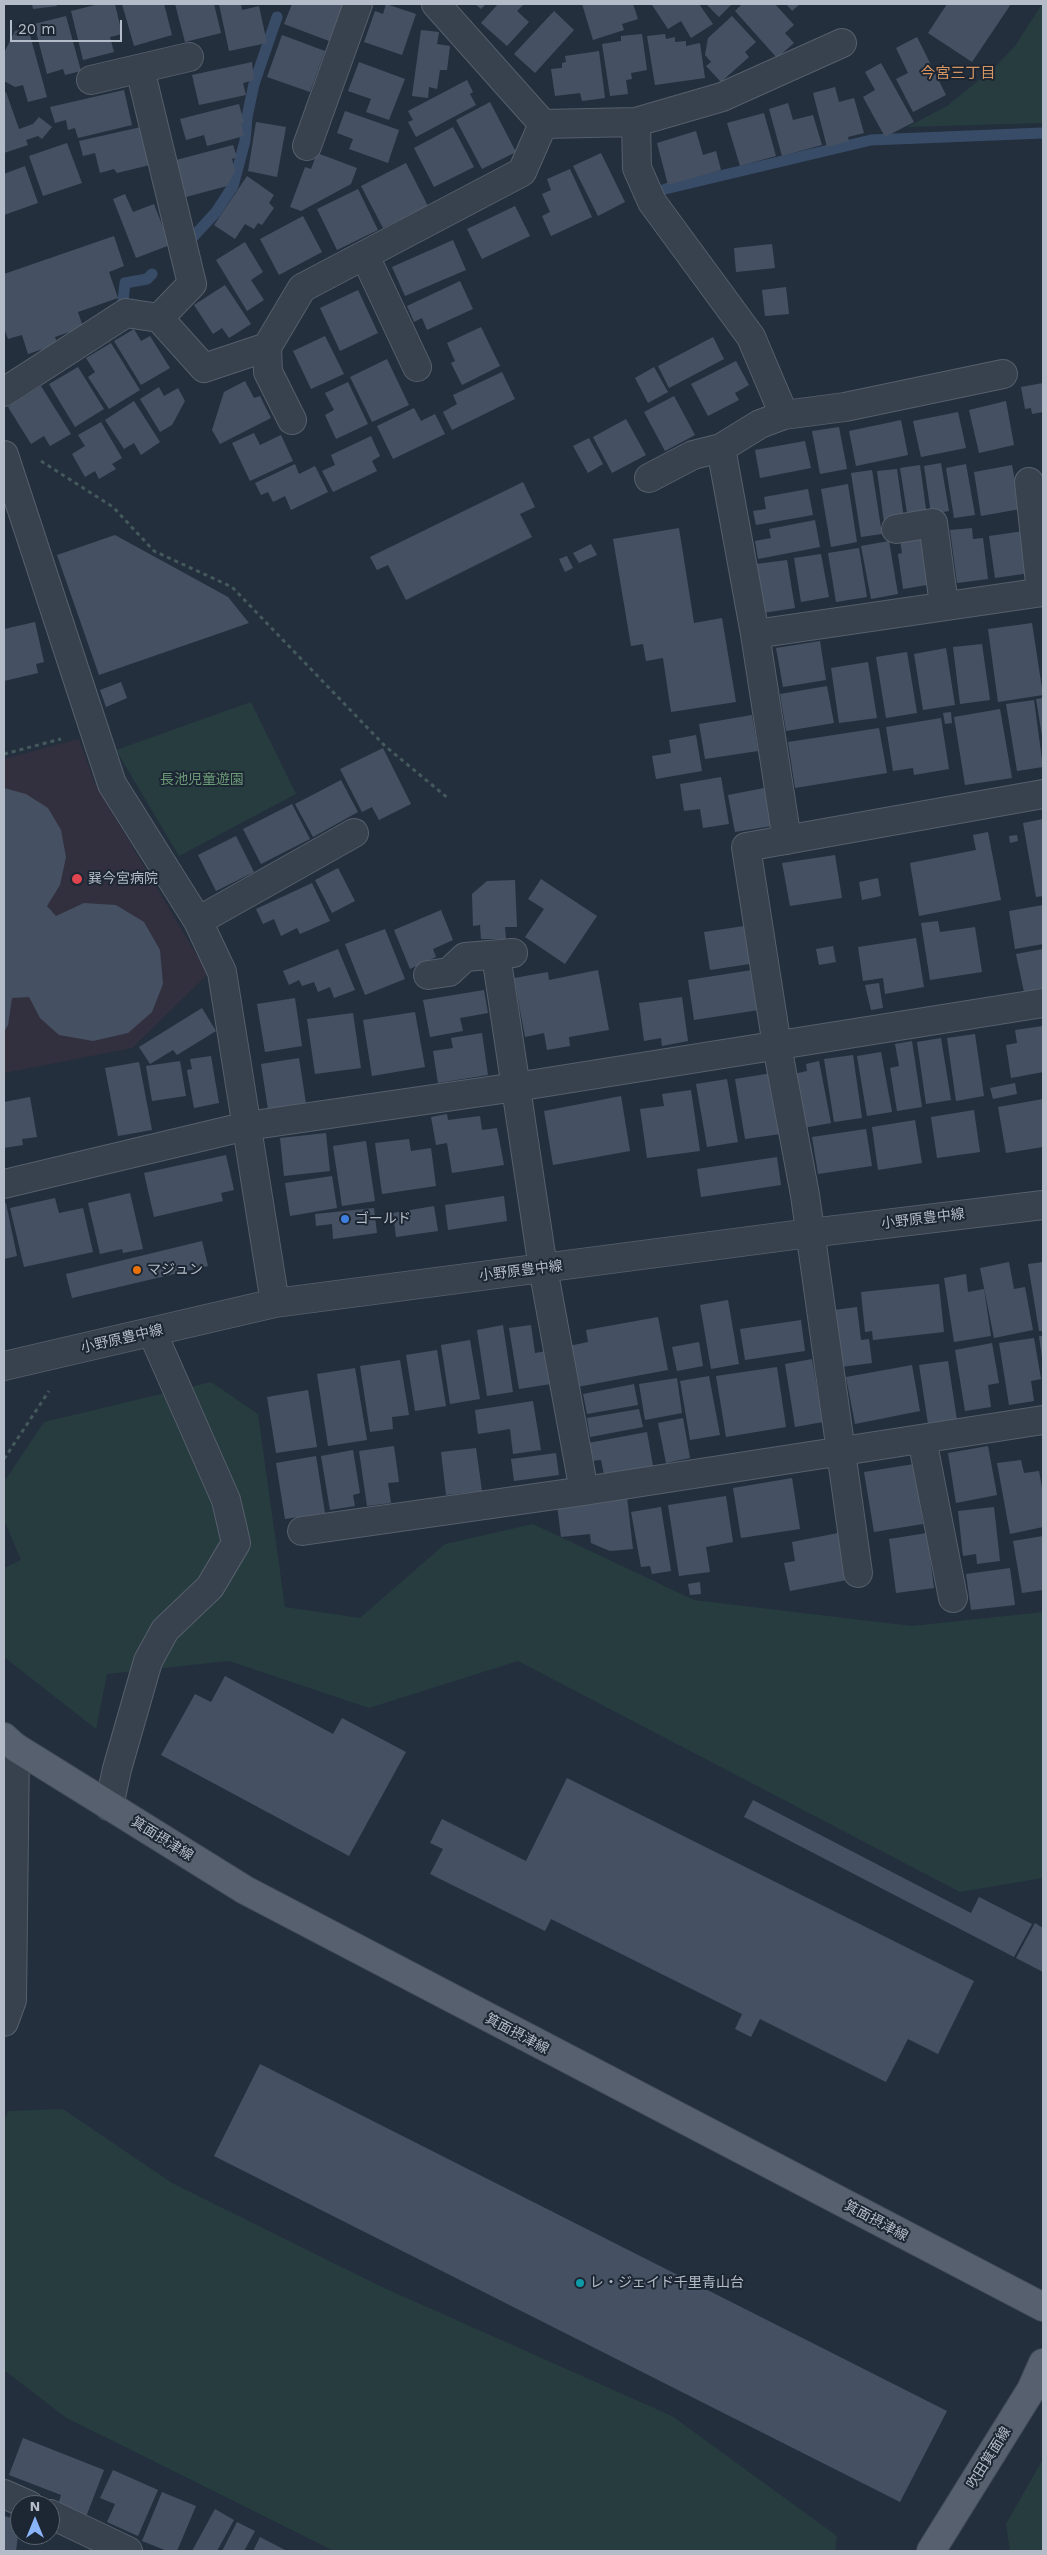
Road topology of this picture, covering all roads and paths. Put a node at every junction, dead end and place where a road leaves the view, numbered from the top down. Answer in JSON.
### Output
{"nodes":[{"id":1,"x":358,"y":4,"type":"edge"},
{"id":2,"x":436,"y":4,"type":"edge"},
{"id":3,"x":842,"y":43,"type":"dead end"},
{"id":4,"x":188,"y":57,"type":"dead end"},
{"id":5,"x":140,"y":69,"type":"junction"},
{"id":6,"x":90,"y":80,"type":"dead end"},
{"id":7,"x":636,"y":122,"type":"junction"},
{"id":8,"x":543,"y":124,"type":"junction"},
{"id":9,"x":307,"y":146,"type":"dead end"},
{"id":10,"x":365,"y":256,"type":"junction"},
{"id":11,"x":159,"y":318,"type":"junction"},
{"id":12,"x":267,"y":347,"type":"junction"},
{"id":13,"x":417,"y":367,"type":"dead end"},
{"id":14,"x":1003,"y":374,"type":"dead end"},
{"id":15,"x":4,"y":392,"type":"edge"},
{"id":16,"x":784,"y":415,"type":"junction"},
{"id":17,"x":292,"y":420,"type":"dead end"},
{"id":18,"x":721,"y":448,"type":"junction"},
{"id":19,"x":4,"y":455,"type":"edge"},
{"id":20,"x":33,"y":456,"type":"dead end"},
{"id":21,"x":649,"y":478,"type":"dead end"},
{"id":22,"x":1029,"y":482,"type":"dead end"},
{"id":23,"x":896,"y":529,"type":"dead end"},
{"id":24,"x":1042,"y":592,"type":"edge"},
{"id":25,"x":944,"y":605,"type":"junction"},
{"id":26,"x":755,"y":634,"type":"junction"},
{"id":27,"x":92,"y":731,"type":"junction"},
{"id":28,"x":4,"y":754,"type":"edge"},
{"id":29,"x":1043,"y":794,"type":"edge"},
{"id":30,"x":449,"y":799,"type":"dead end"},
{"id":31,"x":354,"y":833,"type":"dead end"},
{"id":32,"x":788,"y":840,"type":"junction"},
{"id":33,"x":198,"y":921,"type":"junction"},
{"id":34,"x":428,"y":975,"type":"dead end"},
{"id":35,"x":1043,"y":1003,"type":"edge"},
{"id":36,"x":777,"y":1046,"type":"junction"},
{"id":37,"x":516,"y":1087,"type":"junction"},
{"id":38,"x":246,"y":1126,"type":"junction"},
{"id":39,"x":4,"y":1184,"type":"edge"},
{"id":40,"x":1043,"y":1204,"type":"edge"},
{"id":41,"x":810,"y":1232,"type":"junction"},
{"id":42,"x":543,"y":1268,"type":"junction"},
{"id":43,"x":275,"y":1304,"type":"junction"},
{"id":44,"x":152,"y":1332,"type":"junction"},
{"id":45,"x":4,"y":1366,"type":"edge"},
{"id":46,"x":49,"y":1391,"type":"dead end"},
{"id":47,"x":1043,"y":1420,"type":"edge"},
{"id":48,"x":922,"y":1438,"type":"junction"},
{"id":49,"x":841,"y":1451,"type":"junction"},
{"id":50,"x":4,"y":1459,"type":"edge"},
{"id":51,"x":584,"y":1491,"type":"junction"},
{"id":52,"x":302,"y":1531,"type":"dead end"},
{"id":53,"x":858,"y":1573,"type":"dead end"},
{"id":54,"x":953,"y":1598,"type":"dead end"},
{"id":55,"x":9,"y":1742,"type":"edge"},
{"id":56,"x":110,"y":1806,"type":"junction"},
{"id":57,"x":4,"y":2022,"type":"edge"},
{"id":58,"x":1043,"y":2307,"type":"edge"},
{"id":59,"x":1043,"y":2363,"type":"edge"},
{"id":60,"x":60,"y":2519,"type":"edge"},
{"id":61,"x":114,"y":2548,"type":"edge"},
{"id":62,"x":931,"y":2551,"type":"edge"}],
"edges":[{"from":1,"to":9,"type":"street"},
{"from":2,"to":8,"type":"street"},
{"from":3,"to":7,"type":"street"},
{"from":4,"to":5,"type":"street"},
{"from":5,"to":6,"type":"street"},
{"from":5,"to":11,"type":"street"},
{"from":7,"to":8,"type":"street"},
{"from":7,"to":16,"type":"street"},
{"from":8,"to":10,"type":"street"},
{"from":10,"to":12,"type":"street"},
{"from":10,"to":13,"type":"street"},
{"from":11,"to":12,"type":"street"},
{"from":11,"to":15,"type":"street"},
{"from":12,"to":17,"type":"street"},
{"from":14,"to":16,"type":"street"},
{"from":16,"to":18,"type":"street"},
{"from":18,"to":21,"type":"street"},
{"from":18,"to":26,"type":"street"},
{"from":19,"to":27,"type":"street"},
{"from":20,"to":30,"type":"path"},
{"from":22,"to":24,"type":"street"},
{"from":23,"to":25,"type":"street"},
{"from":24,"to":25,"type":"street"},
{"from":25,"to":26,"type":"street"},
{"from":26,"to":32,"type":"street"},
{"from":27,"to":28,"type":"path"},
{"from":27,"to":33,"type":"street"},
{"from":29,"to":32,"type":"street"},
{"from":31,"to":33,"type":"street"},
{"from":32,"to":36,"type":"street"},
{"from":33,"to":38,"type":"street"},
{"from":34,"to":37,"type":"street"},
{"from":35,"to":36,"type":"street"},
{"from":36,"to":37,"type":"street"},
{"from":36,"to":41,"type":"street"},
{"from":37,"to":38,"type":"street"},
{"from":37,"to":42,"type":"street"},
{"from":38,"to":39,"type":"street"},
{"from":38,"to":43,"type":"street"},
{"from":40,"to":41,"type":"street","name":"小野原豊中線"},
{"from":41,"to":42,"type":"street","name":"小野原豊中線"},
{"from":41,"to":49,"type":"street"},
{"from":42,"to":43,"type":"street","name":"小野原豊中線"},
{"from":42,"to":51,"type":"street"},
{"from":43,"to":44,"type":"street","name":"小野原豊中線"},
{"from":44,"to":45,"type":"street","name":"小野原豊中線"},
{"from":44,"to":56,"type":"street"},
{"from":46,"to":50,"type":"path"},
{"from":47,"to":48,"type":"street"},
{"from":48,"to":49,"type":"street"},
{"from":48,"to":54,"type":"street"},
{"from":49,"to":51,"type":"street"},
{"from":49,"to":53,"type":"street"},
{"from":51,"to":52,"type":"street"},
{"from":55,"to":56,"type":"main road","name":"箕面摂津線"},
{"from":55,"to":57,"type":"street"},
{"from":56,"to":58,"type":"main road","name":"箕面摂津線"},
{"from":59,"to":62,"type":"main road","name":"吹田箕面線"},
{"from":60,"to":61,"type":"street"}]}
